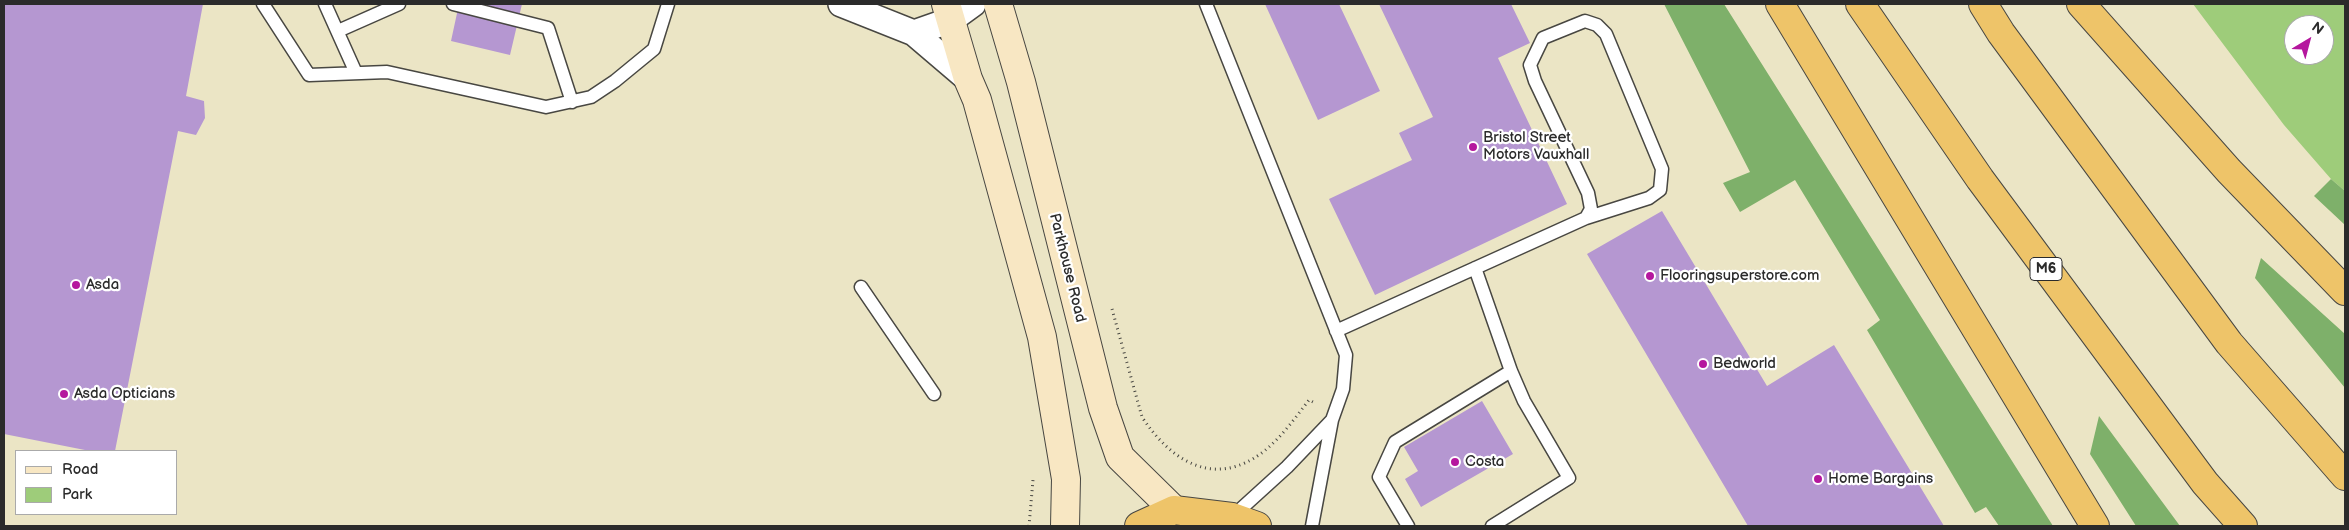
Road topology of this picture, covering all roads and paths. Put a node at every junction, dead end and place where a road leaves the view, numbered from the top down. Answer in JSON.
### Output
{"nodes":[{"id":1,"x":263,"y":4,"type":"edge"},
{"id":2,"x":325,"y":4,"type":"edge"},
{"id":3,"x":399,"y":4,"type":"edge"},
{"id":4,"x":453,"y":4,"type":"edge"},
{"id":5,"x":668,"y":4,"type":"edge"},
{"id":6,"x":841,"y":4,"type":"edge"},
{"id":7,"x":973,"y":4,"type":"edge"},
{"id":8,"x":998,"y":4,"type":"edge"},
{"id":9,"x":1206,"y":4,"type":"edge"},
{"id":10,"x":1780,"y":4,"type":"edge"},
{"id":11,"x":1860,"y":4,"type":"edge"},
{"id":12,"x":1983,"y":4,"type":"edge"},
{"id":13,"x":2081,"y":4,"type":"edge"},
{"id":14,"x":949,"y":12,"type":"edge"},
{"id":15,"x":338,"y":31,"type":"junction"},
{"id":16,"x":914,"y":33,"type":"junction"},
{"id":17,"x":356,"y":73,"type":"junction"},
{"id":18,"x":968,"y":79,"type":"junction"},
{"id":19,"x":572,"y":102,"type":"junction"},
{"id":20,"x":1586,"y":218,"type":"junction"},
{"id":21,"x":1475,"y":268,"type":"junction"},
{"id":22,"x":861,"y":287,"type":"dead end"},
{"id":23,"x":2345,"y":291,"type":"edge"},
{"id":24,"x":1111,"y":303,"type":"dead end"},
{"id":25,"x":1336,"y":331,"type":"junction"},
{"id":26,"x":1511,"y":371,"type":"junction"},
{"id":27,"x":934,"y":394,"type":"dead end"},
{"id":28,"x":1334,"y":416,"type":"junction"},
{"id":29,"x":1031,"y":471,"type":"dead end"},
{"id":30,"x":2345,"y":476,"type":"edge"},
{"id":31,"x":1174,"y":510,"type":"junction"},
{"id":32,"x":1245,"y":521,"type":"edge"},
{"id":33,"x":1029,"y":526,"type":"edge"},
{"id":34,"x":1065,"y":526,"type":"edge"},
{"id":35,"x":1139,"y":526,"type":"edge"},
{"id":36,"x":1312,"y":526,"type":"edge"},
{"id":37,"x":1408,"y":526,"type":"edge"},
{"id":38,"x":1492,"y":526,"type":"edge"},
{"id":39,"x":2095,"y":526,"type":"edge"},
{"id":40,"x":2243,"y":526,"type":"edge"}],
"edges":[{"from":1,"to":17,"type":"lane"},
{"from":2,"to":15,"type":"lane"},
{"from":3,"to":15,"type":"lane"},
{"from":4,"to":19,"type":"lane"},
{"from":5,"to":19,"type":"lane"},
{"from":6,"to":16,"type":"street"},
{"from":7,"to":14,"type":"street"},
{"from":8,"to":31,"type":"street","name":"Parkhouse Road"},
{"from":9,"to":25,"type":"lane"},
{"from":10,"to":39,"type":"highway"},
{"from":11,"to":40,"type":"highway","number":"M6"},
{"from":12,"to":30,"type":"highway"},
{"from":13,"to":23,"type":"highway"},
{"from":14,"to":16,"type":"street"},
{"from":14,"to":18,"type":"street"},
{"from":15,"to":17,"type":"lane"},
{"from":16,"to":18,"type":"street"},
{"from":17,"to":19,"type":"lane"},
{"from":18,"to":34,"type":"street"},
{"from":20,"to":20,"type":"lane"},
{"from":20,"to":21,"type":"lane"},
{"from":21,"to":25,"type":"lane"},
{"from":21,"to":26,"type":"lane"},
{"from":22,"to":27,"type":"lane"},
{"from":24,"to":28,"type":"path"},
{"from":25,"to":28,"type":"lane"},
{"from":26,"to":37,"type":"lane"},
{"from":26,"to":38,"type":"lane"},
{"from":28,"to":32,"type":"lane"},
{"from":28,"to":36,"type":"lane"},
{"from":29,"to":33,"type":"path"},
{"from":31,"to":32,"type":"highway"},
{"from":31,"to":35,"type":"highway"}]}
